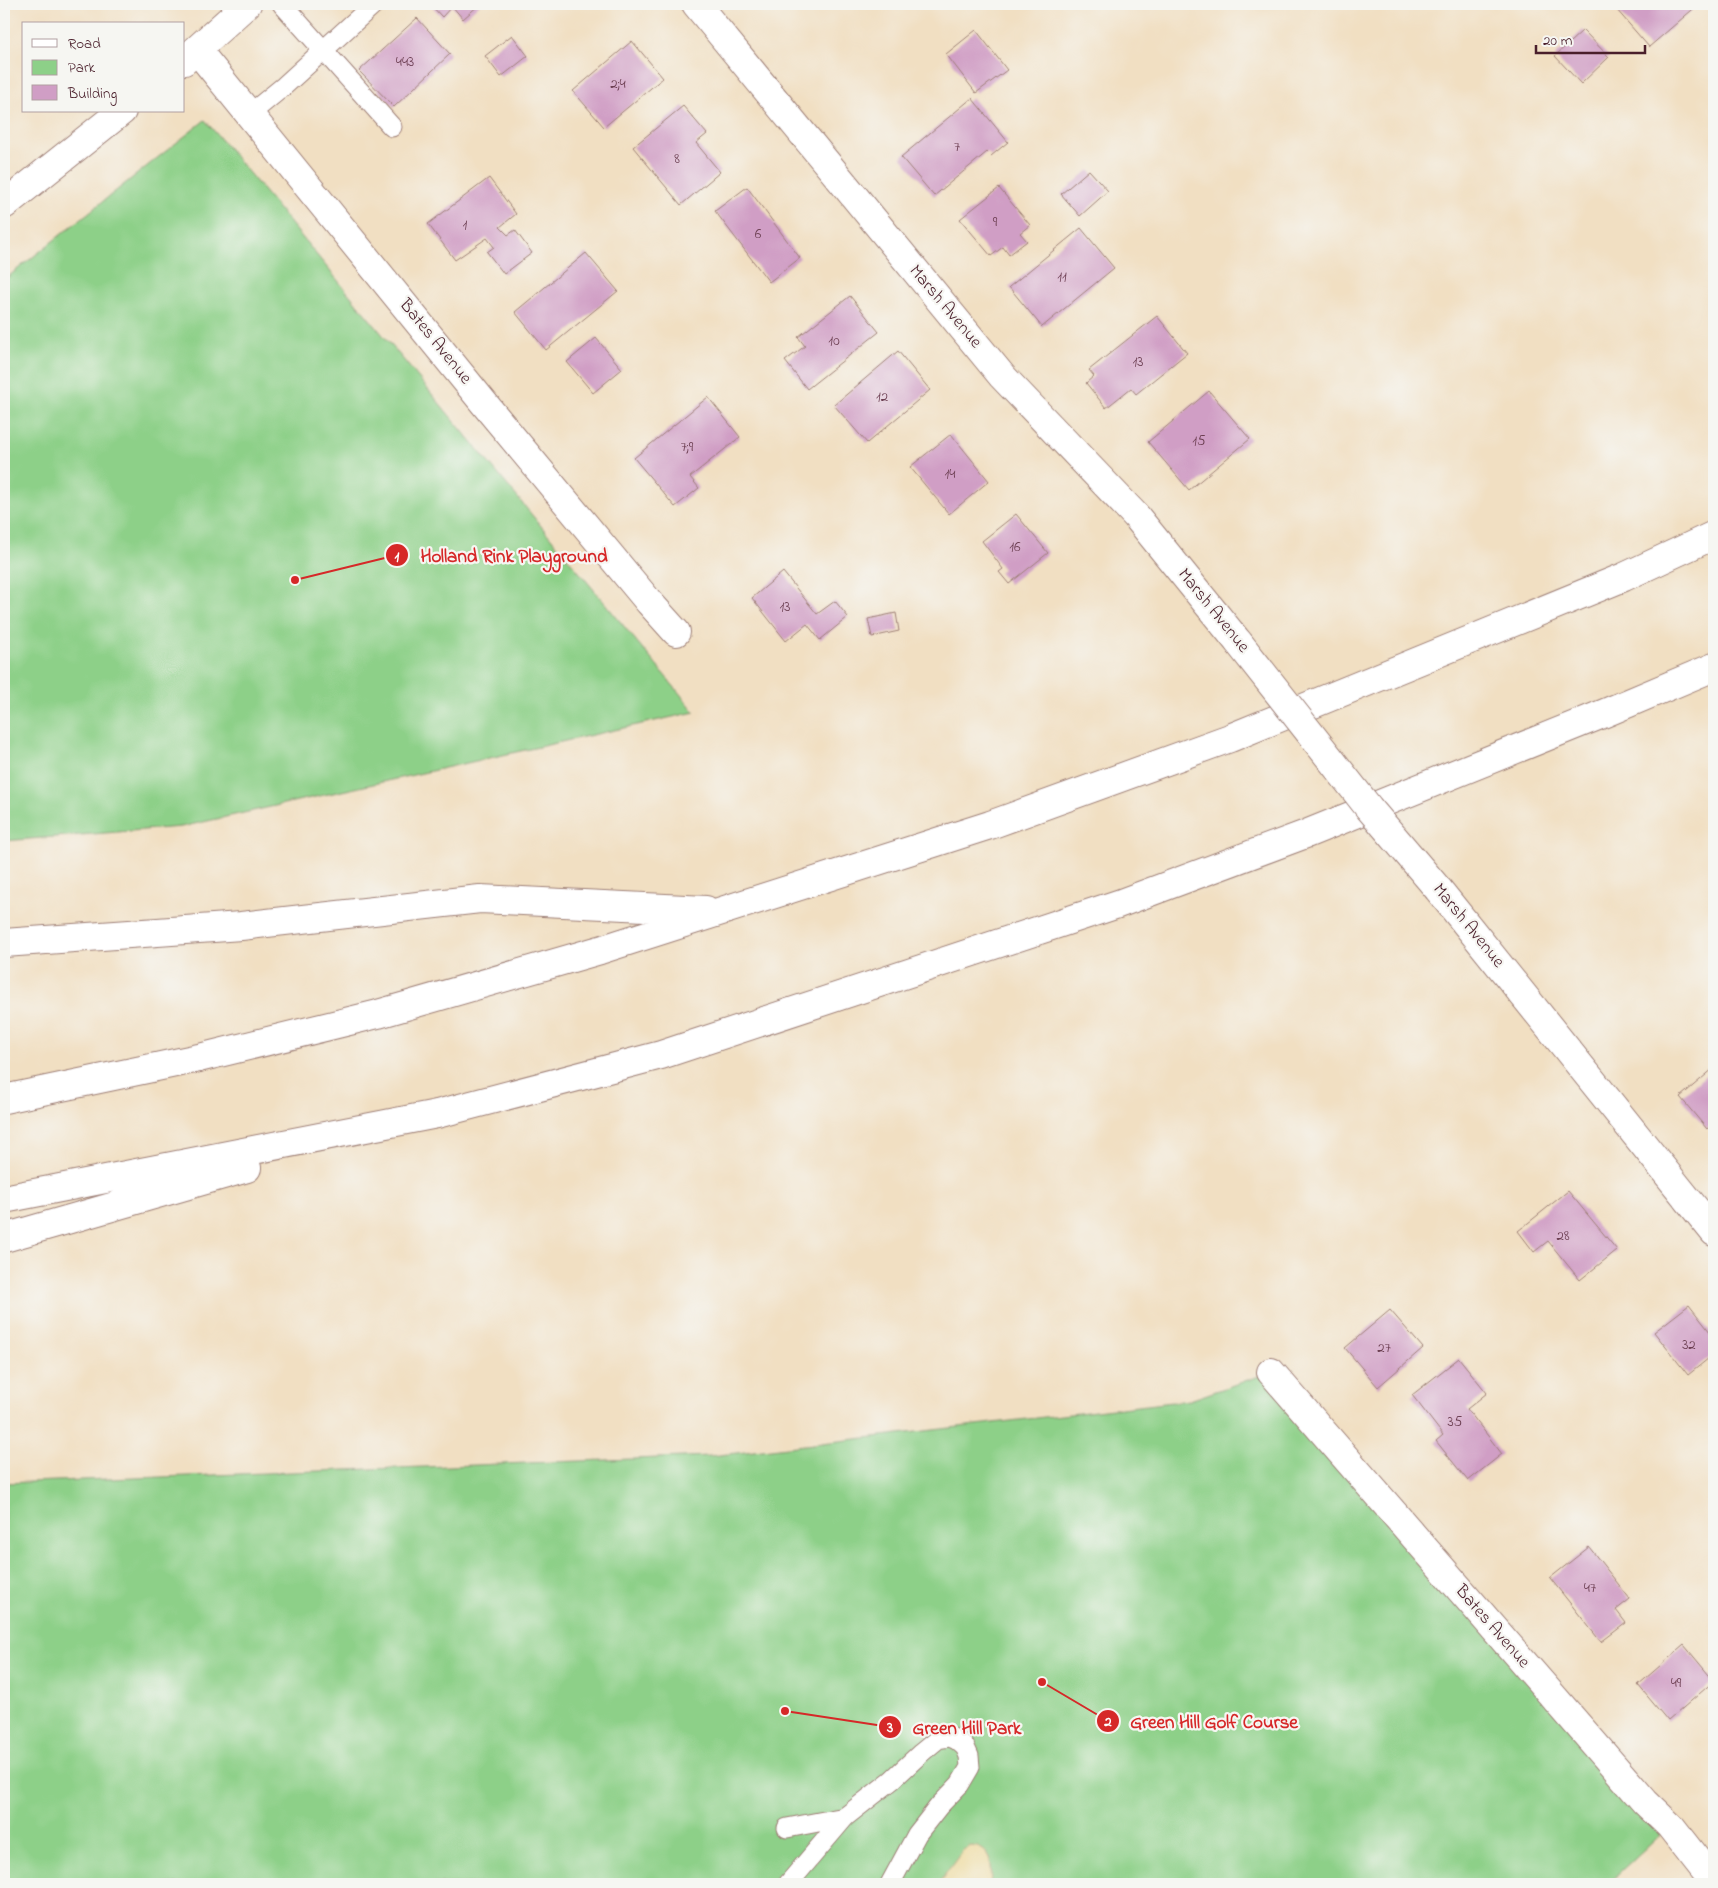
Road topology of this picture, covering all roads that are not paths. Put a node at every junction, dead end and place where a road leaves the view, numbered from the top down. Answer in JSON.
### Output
{"nodes":[{"id":1,"x":247,"y":4,"type":"edge"},
{"id":2,"x":282,"y":4,"type":"edge"},
{"id":3,"x":374,"y":4,"type":"edge"},
{"id":4,"x":696,"y":4,"type":"edge"},
{"id":5,"x":323,"y":50,"type":"junction"},
{"id":6,"x":190,"y":55,"type":"edge"},
{"id":7,"x":121,"y":112,"type":"edge"},
{"id":8,"x":250,"y":114,"type":"junction"},
{"id":9,"x":392,"y":127,"type":"dead end"},
{"id":10,"x":4,"y":204,"type":"edge"},
{"id":11,"x":1714,"y":535,"type":"edge"},
{"id":12,"x":676,"y":632,"type":"dead end"},
{"id":13,"x":1714,"y":667,"type":"edge"},
{"id":14,"x":725,"y":911,"type":"junction"},
{"id":15,"x":4,"y":943,"type":"edge"},
{"id":16,"x":4,"y":1099,"type":"edge"},
{"id":17,"x":437,"y":1114,"type":"junction"},
{"id":18,"x":4,"y":1200,"type":"edge"},
{"id":19,"x":1714,"y":1232,"type":"edge"},
{"id":20,"x":4,"y":1238,"type":"edge"},
{"id":21,"x":1271,"y":1372,"type":"dead end"},
{"id":22,"x":844,"y":1817,"type":"junction"},
{"id":23,"x":787,"y":1828,"type":"dead end"},
{"id":24,"x":1714,"y":1882,"type":"edge"},
{"id":25,"x":788,"y":1884,"type":"edge"},
{"id":26,"x":890,"y":1884,"type":"edge"}],
"edges":[{"from":1,"to":6,"type":"main road"},
{"from":2,"to":5,"type":"lane"},
{"from":3,"to":5,"type":"lane"},
{"from":4,"to":19,"type":"main road","name":"Marsh Avenue","bridge":true},
{"from":5,"to":8,"type":"lane"},
{"from":5,"to":9,"type":"lane"},
{"from":6,"to":8,"type":"main road","name":"Bates Avenue"},
{"from":7,"to":10,"type":"main road"},
{"from":8,"to":12,"type":"main road","name":"Bates Avenue"},
{"from":11,"to":14,"type":"main road"},
{"from":13,"to":17,"type":"main road"},
{"from":14,"to":15,"type":"main road"},
{"from":14,"to":16,"type":"main road"},
{"from":17,"to":18,"type":"main road"},
{"from":17,"to":20,"type":"main road"},
{"from":21,"to":24,"type":"main road","name":"Bates Avenue"},
{"from":22,"to":23,"type":"lane"},
{"from":22,"to":25,"type":"lane"},
{"from":22,"to":26,"type":"lane"}]}
